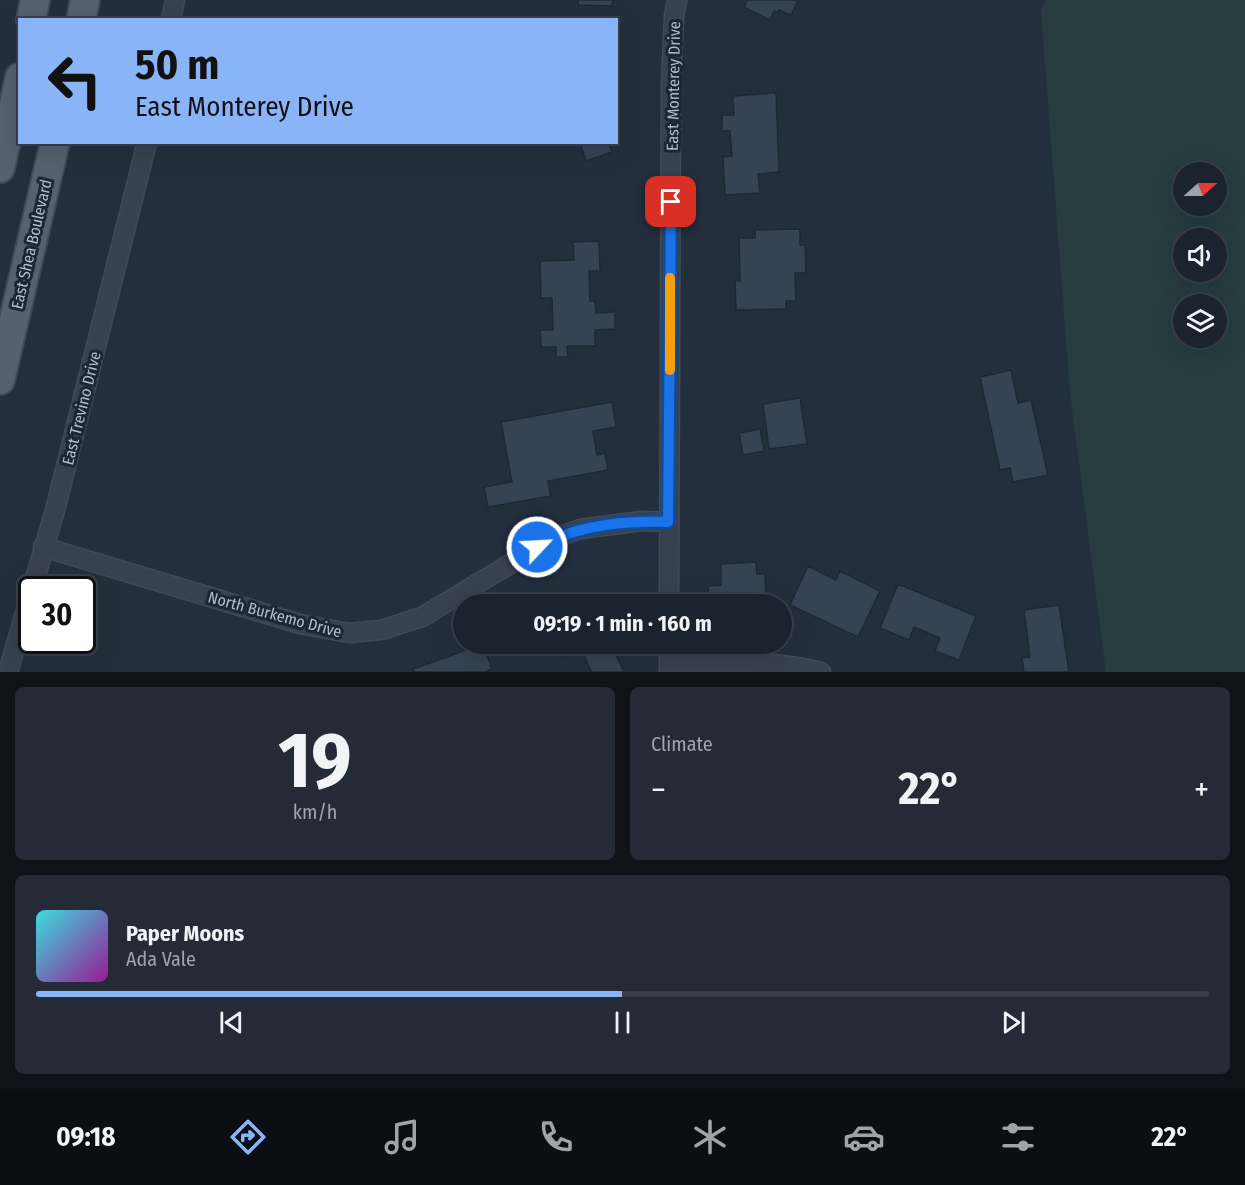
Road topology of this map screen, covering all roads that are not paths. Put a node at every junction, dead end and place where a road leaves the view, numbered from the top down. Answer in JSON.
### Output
{"nodes":[{"id":1,"x":35,"y":0,"type":"edge"},
{"id":2,"x":85,"y":0,"type":"edge"},
{"id":3,"x":175,"y":0,"type":"edge"},
{"id":4,"x":677,"y":0,"type":"edge"},
{"id":5,"x":32,"y":18,"type":"edge"},
{"id":6,"x":81,"y":18,"type":"edge"},
{"id":7,"x":171,"y":18,"type":"edge"},
{"id":8,"x":18,"y":86,"type":"edge"},
{"id":9,"x":55,"y":144,"type":"edge"},
{"id":10,"x":146,"y":144,"type":"edge"},
{"id":11,"x":0,"y":168,"type":"edge"},
{"id":12,"x":0,"y":380,"type":"edge"},
{"id":13,"x":668,"y":522,"type":"junction"},
{"id":14,"x":43,"y":547,"type":"junction"},
{"id":15,"x":669,"y":594,"type":"edge"},
{"id":16,"x":669,"y":667,"type":"edge"},
{"id":17,"x":8,"y":672,"type":"edge"},
{"id":18,"x":821,"y":672,"type":"edge"}],
"edges":[{"from":1,"to":5,"type":"main road"},
{"from":2,"to":6,"type":"main road"},
{"from":3,"to":7,"type":"street"},
{"from":4,"to":13,"type":"street","name":"East Monterey Drive"},
{"from":8,"to":11,"type":"main road"},
{"from":9,"to":12,"type":"main road","name":"East Shea Boulevard"},
{"from":10,"to":14,"type":"street","name":"East Trevino Drive"},
{"from":13,"to":14,"type":"street","name":"North Burkemo Drive"},
{"from":13,"to":15,"type":"street","name":"East Monterey Drive"},
{"from":14,"to":17,"type":"street","name":"East Trevino Drive"},
{"from":16,"to":18,"type":"street"}]}
